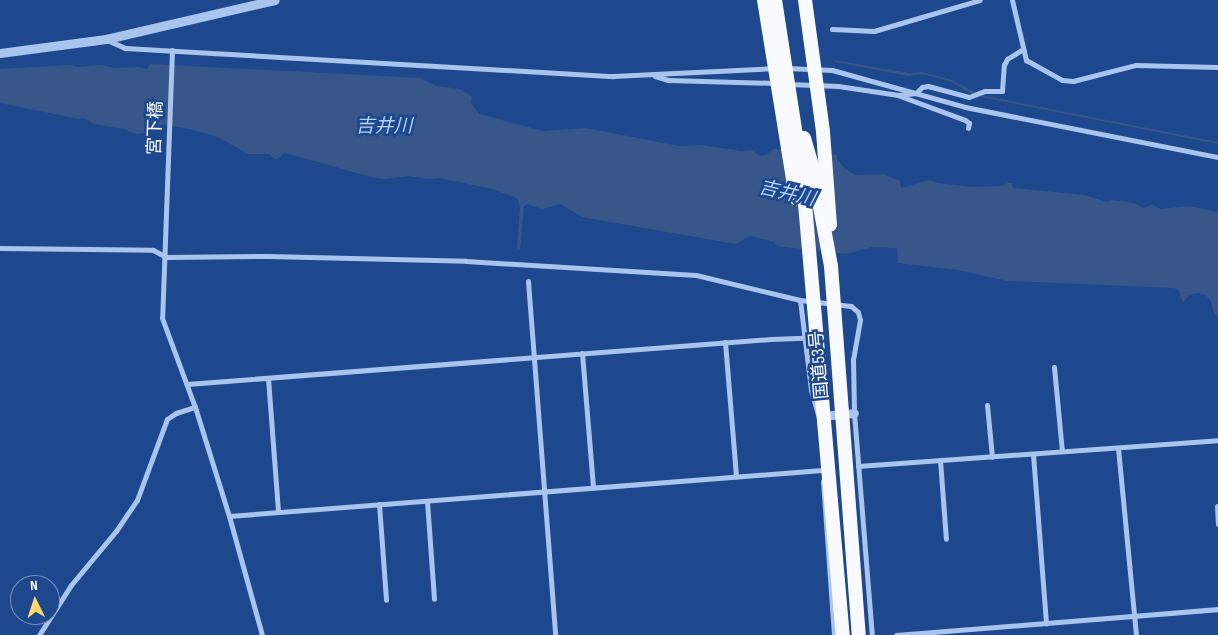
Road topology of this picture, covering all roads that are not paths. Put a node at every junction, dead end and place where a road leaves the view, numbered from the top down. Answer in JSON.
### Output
{"nodes":[{"id":1,"x":276,"y":0,"type":"edge"},
{"id":2,"x":764,"y":0,"type":"edge"},
{"id":3,"x":775,"y":0,"type":"edge"},
{"id":4,"x":805,"y":0,"type":"edge"},
{"id":5,"x":980,"y":0,"type":"edge"},
{"id":6,"x":1012,"y":0,"type":"edge"},
{"id":7,"x":249,"y":3,"type":"edge"},
{"id":8,"x":832,"y":29,"type":"dead end"},
{"id":9,"x":106,"y":39,"type":"junction"},
{"id":10,"x":1023,"y":48,"type":"junction"},
{"id":11,"x":172,"y":50,"type":"junction"},
{"id":12,"x":0,"y":53,"type":"edge"},
{"id":13,"x":1218,"y":66,"type":"edge"},
{"id":14,"x":652,"y":75,"type":"junction"},
{"id":15,"x":916,"y":93,"type":"junction"},
{"id":16,"x":898,"y":95,"type":"junction"},
{"id":17,"x":792,"y":97,"type":"junction"},
{"id":18,"x":968,"y":128,"type":"dead end"},
{"id":19,"x":1218,"y":157,"type":"edge"},
{"id":20,"x":0,"y":248,"type":"edge"},
{"id":21,"x":166,"y":256,"type":"junction"},
{"id":22,"x":831,"y":266,"type":"junction"},
{"id":23,"x":812,"y":270,"type":"junction"},
{"id":24,"x":528,"y":281,"type":"dead end"},
{"id":25,"x":800,"y":300,"type":"junction"},
{"id":26,"x":804,"y":338,"type":"junction"},
{"id":27,"x":726,"y":342,"type":"junction"},
{"id":28,"x":582,"y":353,"type":"junction"},
{"id":29,"x":534,"y":357,"type":"junction"},
{"id":30,"x":1054,"y":367,"type":"dead end"},
{"id":31,"x":268,"y":378,"type":"junction"},
{"id":32,"x":187,"y":384,"type":"junction"},
{"id":33,"x":987,"y":404,"type":"dead end"},
{"id":34,"x":195,"y":407,"type":"junction"},
{"id":35,"x":854,"y":414,"type":"junction"},
{"id":36,"x":818,"y":417,"type":"junction"},
{"id":37,"x":1218,"y":440,"type":"edge"},
{"id":38,"x":1118,"y":448,"type":"junction"},
{"id":39,"x":1062,"y":452,"type":"junction"},
{"id":40,"x":1032,"y":454,"type":"junction"},
{"id":41,"x":992,"y":457,"type":"junction"},
{"id":42,"x":940,"y":460,"type":"junction"},
{"id":43,"x":858,"y":466,"type":"junction"},
{"id":44,"x":822,"y":470,"type":"junction"},
{"id":45,"x":736,"y":476,"type":"junction"},
{"id":46,"x":593,"y":488,"type":"junction"},
{"id":47,"x":545,"y":492,"type":"junction"},
{"id":48,"x":427,"y":501,"type":"junction"},
{"id":49,"x":379,"y":504,"type":"junction"},
{"id":50,"x":1216,"y":506,"type":"dead end"},
{"id":51,"x":278,"y":512,"type":"junction"},
{"id":52,"x":229,"y":516,"type":"junction"},
{"id":53,"x":1218,"y":524,"type":"edge"},
{"id":54,"x":852,"y":530,"type":"junction"},
{"id":55,"x":946,"y":539,"type":"dead end"},
{"id":56,"x":434,"y":599,"type":"dead end"},
{"id":57,"x":386,"y":600,"type":"dead end"},
{"id":58,"x":1218,"y":609,"type":"edge"},
{"id":59,"x":1134,"y":617,"type":"junction"},
{"id":60,"x":1046,"y":624,"type":"junction"},
{"id":61,"x":39,"y":635,"type":"edge"},
{"id":62,"x":262,"y":635,"type":"edge"},
{"id":63,"x":556,"y":635,"type":"edge"},
{"id":64,"x":834,"y":635,"type":"edge"},
{"id":65,"x":844,"y":635,"type":"edge"},
{"id":66,"x":859,"y":635,"type":"edge"},
{"id":67,"x":872,"y":635,"type":"edge"},
{"id":68,"x":896,"y":635,"type":"edge"},
{"id":69,"x":1136,"y":635,"type":"edge"}],
"edges":[{"from":1,"to":7,"type":"street"},
{"from":2,"to":23,"type":"highway"},
{"from":3,"to":17,"type":"highway","name":"国道53号"},
{"from":4,"to":22,"type":"highway"},
{"from":5,"to":8,"type":"street"},
{"from":6,"to":10,"type":"street"},
{"from":7,"to":9,"type":"street"},
{"from":9,"to":11,"type":"street"},
{"from":9,"to":12,"type":"street"},
{"from":10,"to":13,"type":"street"},
{"from":10,"to":15,"type":"street"},
{"from":11,"to":14,"type":"street"},
{"from":11,"to":21,"type":"street","name":"宮下橋"},
{"from":14,"to":15,"type":"street"},
{"from":14,"to":16,"type":"street"},
{"from":15,"to":16,"type":"street"},
{"from":15,"to":19,"type":"street"},
{"from":16,"to":18,"type":"street"},
{"from":17,"to":22,"type":"highway","name":"国道53号"},
{"from":17,"to":23,"type":"highway","name":"国道53号"},
{"from":20,"to":21,"type":"street"},
{"from":21,"to":25,"type":"street"},
{"from":21,"to":32,"type":"street","name":"宮下橋"},
{"from":22,"to":54,"type":"highway","name":"国道53号"},
{"from":23,"to":65,"type":"highway","name":"国道53号"},
{"from":24,"to":29,"type":"street"},
{"from":25,"to":26,"type":"street"},
{"from":25,"to":35,"type":"street"},
{"from":26,"to":27,"type":"street"},
{"from":26,"to":36,"type":"street"},
{"from":27,"to":28,"type":"street"},
{"from":27,"to":45,"type":"street"},
{"from":28,"to":29,"type":"street"},
{"from":28,"to":46,"type":"street"},
{"from":29,"to":31,"type":"street"},
{"from":29,"to":47,"type":"street"},
{"from":30,"to":39,"type":"street"},
{"from":31,"to":32,"type":"street"},
{"from":31,"to":51,"type":"street"},
{"from":32,"to":34,"type":"street","name":"宮下橋"},
{"from":33,"to":41,"type":"street"},
{"from":34,"to":52,"type":"street","name":"宮下橋"},
{"from":34,"to":61,"type":"street"},
{"from":35,"to":36,"type":"street"},
{"from":35,"to":43,"type":"street"},
{"from":36,"to":44,"type":"street"},
{"from":37,"to":38,"type":"street"},
{"from":38,"to":39,"type":"street"},
{"from":38,"to":59,"type":"street"},
{"from":39,"to":40,"type":"street"},
{"from":40,"to":41,"type":"street"},
{"from":40,"to":60,"type":"street"},
{"from":41,"to":42,"type":"street"},
{"from":42,"to":43,"type":"street"},
{"from":42,"to":55,"type":"street"},
{"from":43,"to":67,"type":"street"},
{"from":44,"to":45,"type":"street"},
{"from":44,"to":64,"type":"street"},
{"from":45,"to":46,"type":"street"},
{"from":46,"to":47,"type":"street"},
{"from":47,"to":48,"type":"street"},
{"from":47,"to":63,"type":"street"},
{"from":48,"to":49,"type":"street"},
{"from":48,"to":56,"type":"street"},
{"from":49,"to":51,"type":"street"},
{"from":49,"to":57,"type":"street"},
{"from":50,"to":53,"type":"street"},
{"from":51,"to":52,"type":"street"},
{"from":52,"to":62,"type":"street","name":"宮下橋"},
{"from":54,"to":65,"type":"highway"},
{"from":54,"to":66,"type":"highway","name":"国道53号"},
{"from":58,"to":59,"type":"street"},
{"from":59,"to":60,"type":"street"},
{"from":59,"to":69,"type":"street"},
{"from":60,"to":68,"type":"street"}]}
